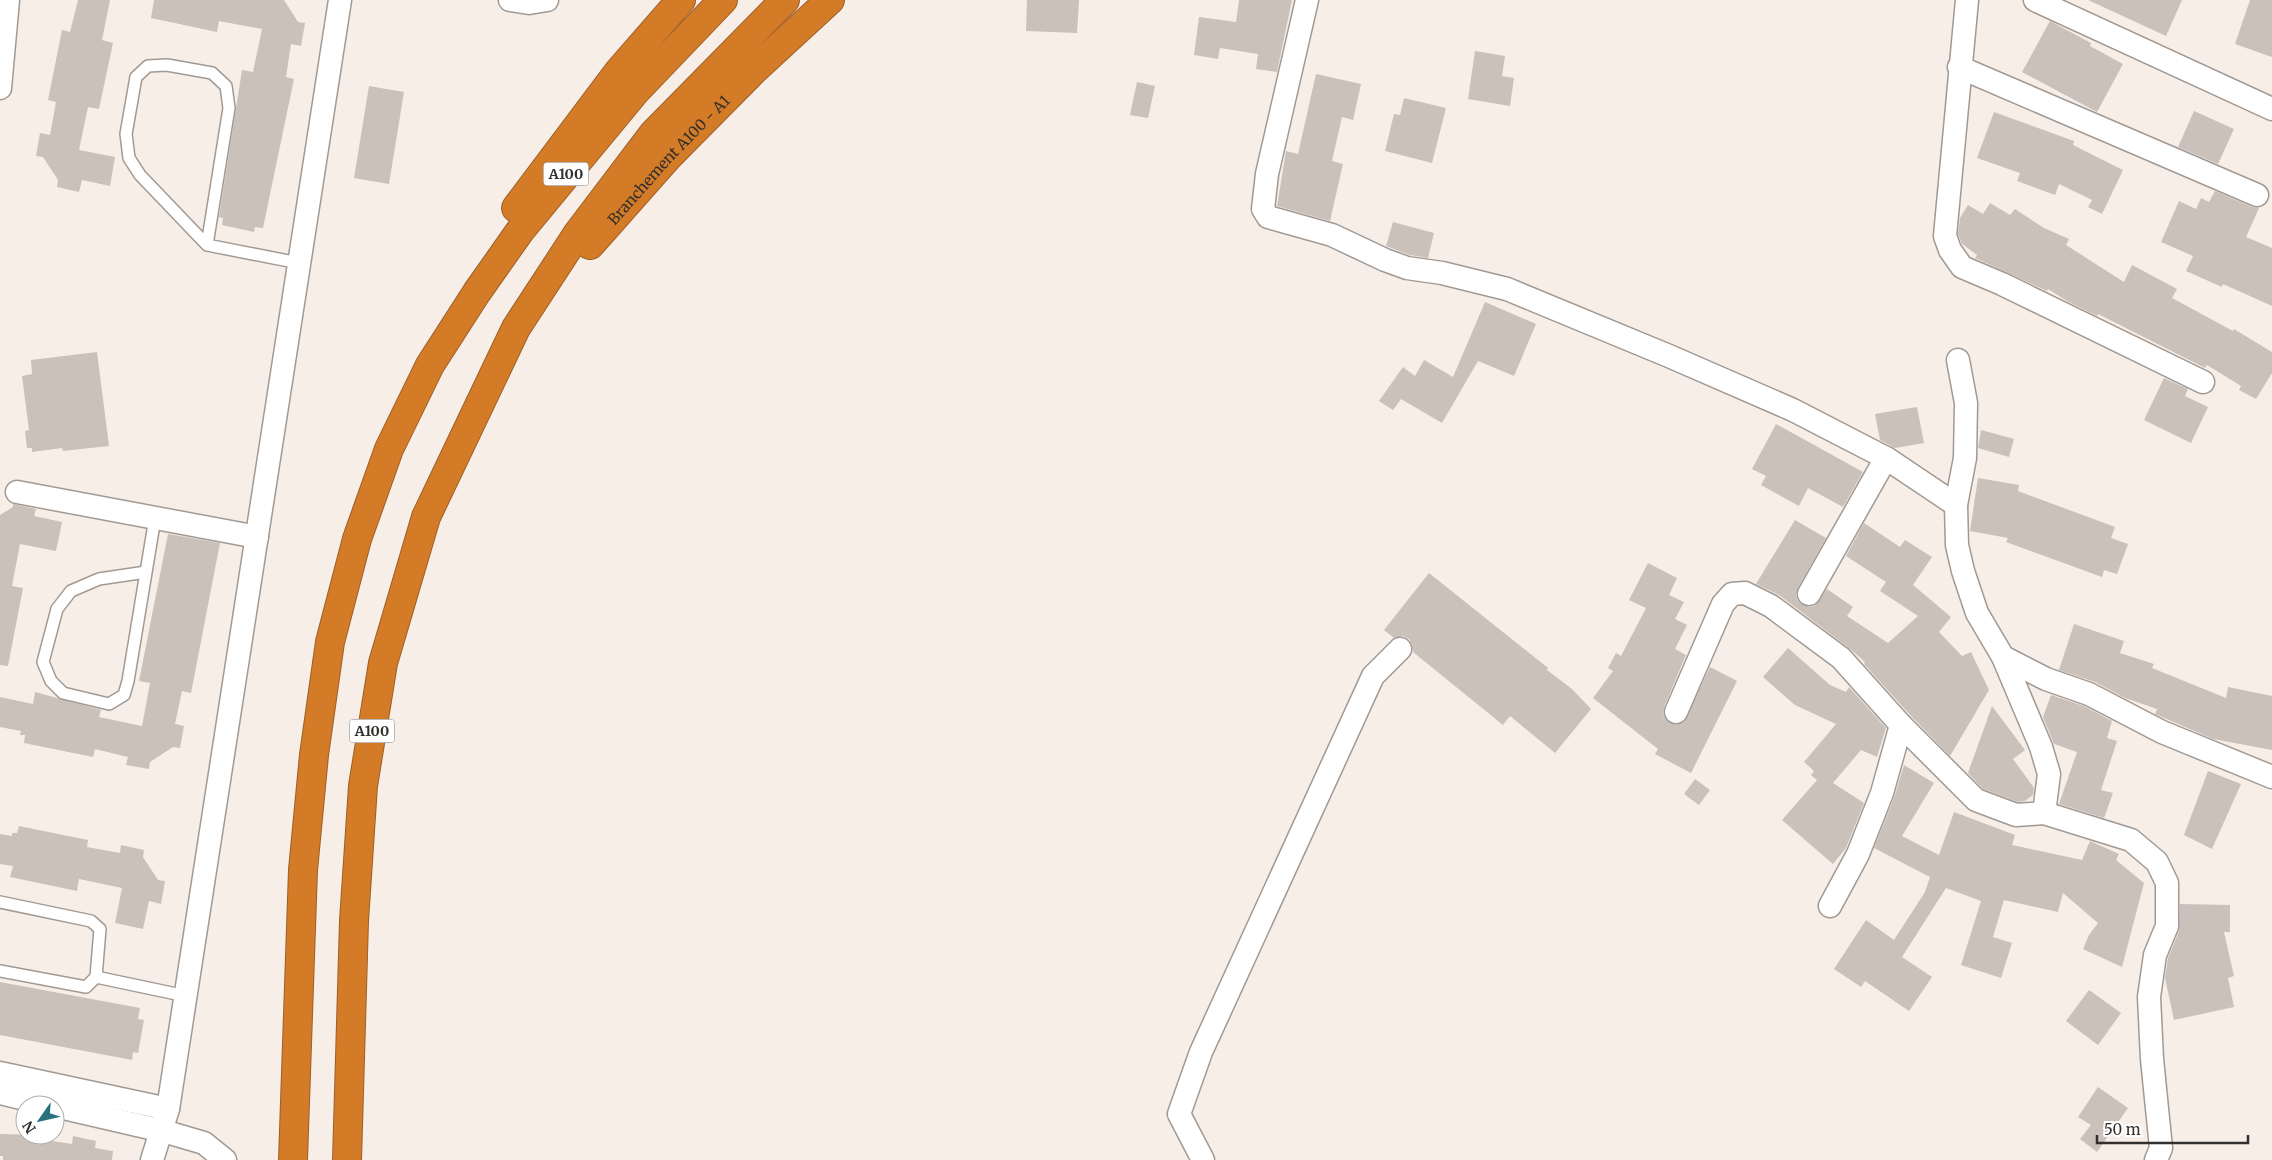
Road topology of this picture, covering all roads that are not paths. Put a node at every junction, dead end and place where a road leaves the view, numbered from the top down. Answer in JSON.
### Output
{"nodes":[{"id":1,"x":8,"y":0,"type":"edge"},
{"id":2,"x":340,"y":0,"type":"edge"},
{"id":3,"x":510,"y":0,"type":"edge"},
{"id":4,"x":547,"y":0,"type":"edge"},
{"id":5,"x":681,"y":0,"type":"edge"},
{"id":6,"x":724,"y":0,"type":"edge"},
{"id":7,"x":785,"y":0,"type":"edge"},
{"id":8,"x":830,"y":0,"type":"edge"},
{"id":9,"x":1307,"y":0,"type":"edge"},
{"id":10,"x":1967,"y":0,"type":"edge"},
{"id":11,"x":2034,"y":0,"type":"edge"},
{"id":12,"x":1959,"y":67,"type":"junction"},
{"id":13,"x":0,"y":88,"type":"edge"},
{"id":14,"x":2272,"y":109,"type":"edge"},
{"id":15,"x":2257,"y":194,"type":"dead end"},
{"id":16,"x":207,"y":245,"type":"junction"},
{"id":17,"x":299,"y":264,"type":"junction"},
{"id":18,"x":516,"y":328,"type":"junction"},
{"id":19,"x":1958,"y":360,"type":"dead end"},
{"id":20,"x":430,"y":365,"type":"junction"},
{"id":21,"x":2203,"y":382,"type":"dead end"},
{"id":22,"x":1886,"y":458,"type":"junction"},
{"id":23,"x":17,"y":492,"type":"dead end"},
{"id":24,"x":1956,"y":505,"type":"junction"},
{"id":25,"x":155,"y":518,"type":"junction"},
{"id":26,"x":257,"y":537,"type":"junction"},
{"id":27,"x":146,"y":572,"type":"junction"},
{"id":28,"x":1809,"y":594,"type":"dead end"},
{"id":29,"x":1400,"y":648,"type":"dead end"},
{"id":30,"x":2003,"y":657,"type":"junction"},
{"id":31,"x":1676,"y":712,"type":"dead end"},
{"id":32,"x":1901,"y":725,"type":"junction"},
{"id":33,"x":2272,"y":777,"type":"edge"},
{"id":34,"x":2044,"y":813,"type":"junction"},
{"id":35,"x":0,"y":902,"type":"edge"},
{"id":36,"x":1830,"y":906,"type":"dead end"},
{"id":37,"x":0,"y":972,"type":"edge"},
{"id":38,"x":96,"y":977,"type":"junction"},
{"id":39,"x":186,"y":996,"type":"junction"},
{"id":40,"x":0,"y":1073,"type":"edge"},
{"id":41,"x":0,"y":1094,"type":"edge"},
{"id":42,"x":15,"y":1097,"type":"edge"},
{"id":43,"x":65,"y":1108,"type":"edge"},
{"id":44,"x":168,"y":1109,"type":"junction"},
{"id":45,"x":163,"y":1131,"type":"junction"},
{"id":46,"x":152,"y":1160,"type":"edge"},
{"id":47,"x":224,"y":1160,"type":"edge"},
{"id":48,"x":293,"y":1160,"type":"edge"},
{"id":49,"x":348,"y":1160,"type":"edge"},
{"id":50,"x":1203,"y":1160,"type":"edge"},
{"id":51,"x":2156,"y":1160,"type":"edge"}],
"edges":[{"from":1,"to":13,"type":"street"},
{"from":2,"to":17,"type":"street"},
{"from":3,"to":4,"type":"street"},
{"from":5,"to":20,"type":"highway"},
{"from":6,"to":20,"type":"highway","name":"A100","number":"A100"},
{"from":7,"to":18,"type":"highway","name":"A100","number":"A100"},
{"from":8,"to":18,"type":"highway","name":"Branchement A100 - A1"},
{"from":9,"to":22,"type":"street"},
{"from":10,"to":12,"type":"street"},
{"from":11,"to":14,"type":"street"},
{"from":12,"to":15,"type":"street"},
{"from":12,"to":21,"type":"street"},
{"from":16,"to":16,"type":"lane"},
{"from":16,"to":17,"type":"lane"},
{"from":17,"to":26,"type":"street"},
{"from":18,"to":49,"type":"highway","name":"A100","number":"A100"},
{"from":19,"to":24,"type":"street"},
{"from":20,"to":48,"type":"highway","name":"A100","number":"A100"},
{"from":22,"to":24,"type":"street"},
{"from":22,"to":28,"type":"street"},
{"from":23,"to":25,"type":"street"},
{"from":24,"to":30,"type":"street"},
{"from":25,"to":26,"type":"street"},
{"from":25,"to":27,"type":"lane"},
{"from":26,"to":39,"type":"street"},
{"from":27,"to":27,"type":"lane"},
{"from":29,"to":50,"type":"street"},
{"from":30,"to":33,"type":"street"},
{"from":30,"to":34,"type":"street"},
{"from":31,"to":32,"type":"street"},
{"from":32,"to":34,"type":"street"},
{"from":32,"to":36,"type":"street"},
{"from":34,"to":51,"type":"street"},
{"from":35,"to":38,"type":"lane"},
{"from":37,"to":38,"type":"lane"},
{"from":38,"to":39,"type":"lane"},
{"from":39,"to":44,"type":"street"},
{"from":40,"to":44,"type":"street"},
{"from":41,"to":42,"type":"street"},
{"from":43,"to":45,"type":"street"},
{"from":44,"to":45,"type":"street"},
{"from":45,"to":46,"type":"street"},
{"from":45,"to":47,"type":"street"}]}
